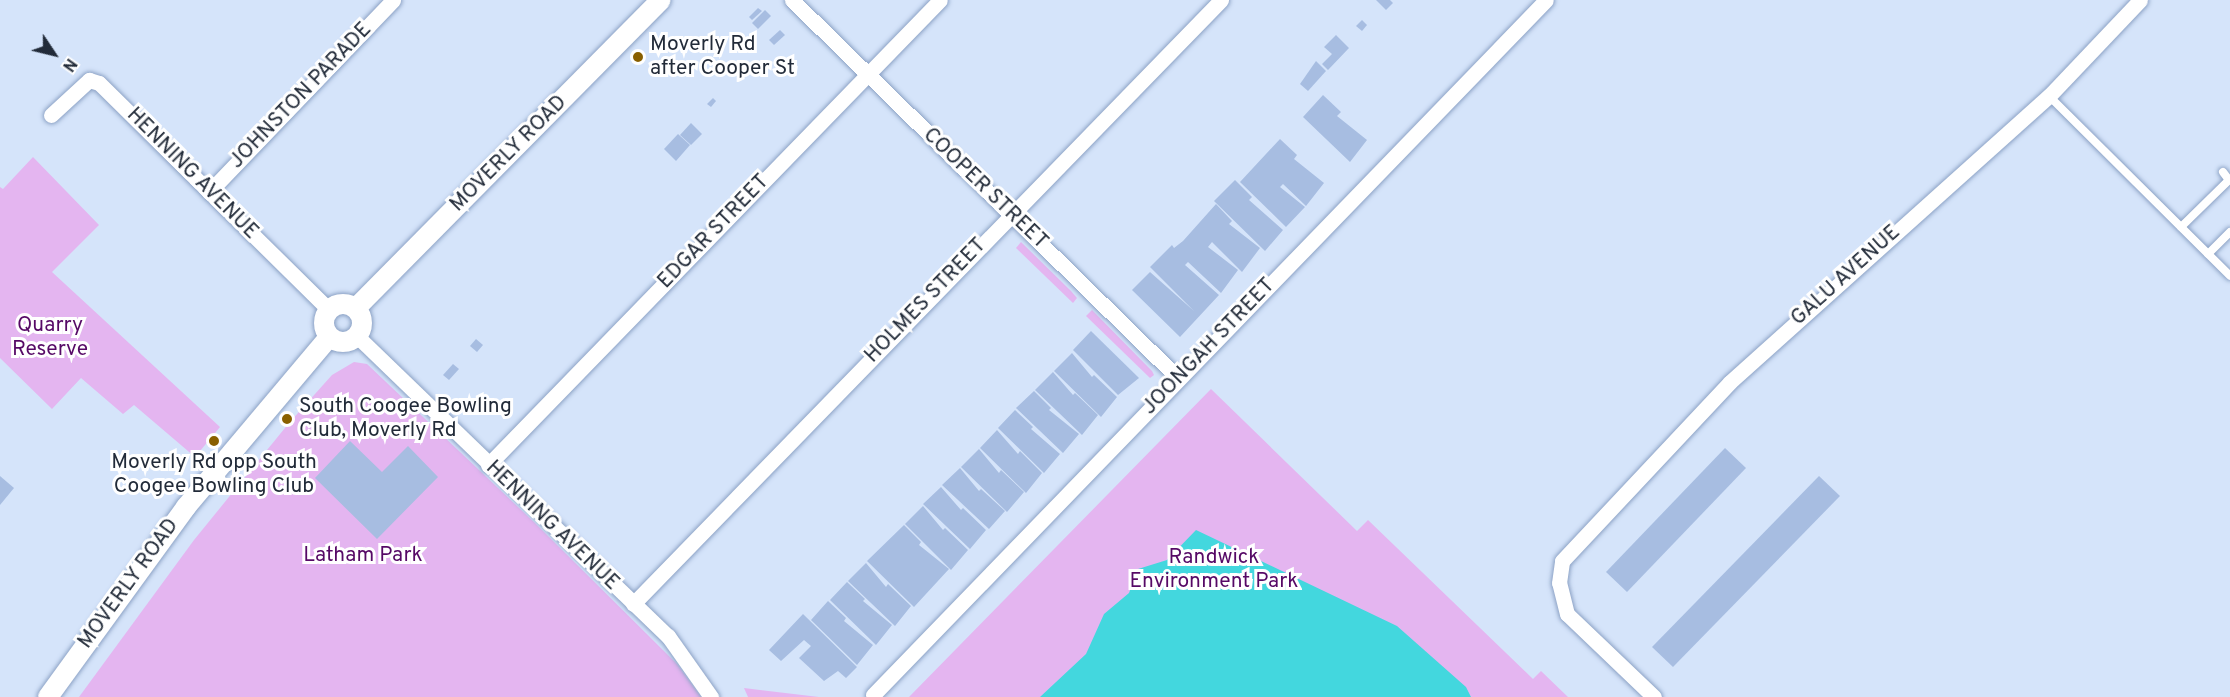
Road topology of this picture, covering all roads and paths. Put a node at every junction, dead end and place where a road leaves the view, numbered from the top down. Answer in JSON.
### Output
{"nodes":[{"id":1,"x":393,"y":0,"type":"edge"},
{"id":2,"x":661,"y":0,"type":"edge"},
{"id":3,"x":792,"y":0,"type":"edge"},
{"id":4,"x":940,"y":0,"type":"edge"},
{"id":5,"x":1221,"y":0,"type":"edge"},
{"id":6,"x":1546,"y":0,"type":"edge"},
{"id":7,"x":2140,"y":0,"type":"edge"},
{"id":8,"x":868,"y":74,"type":"junction"},
{"id":9,"x":2049,"y":96,"type":"junction"},
{"id":10,"x":51,"y":115,"type":"dead end"},
{"id":11,"x":2223,"y":172,"type":"dead end"},
{"id":12,"x":209,"y":192,"type":"junction"},
{"id":13,"x":1010,"y":214,"type":"junction"},
{"id":14,"x":2181,"y":227,"type":"junction"},
{"id":15,"x":2230,"y":232,"type":"edge"},
{"id":16,"x":2208,"y":254,"type":"junction"},
{"id":17,"x":2230,"y":276,"type":"edge"},
{"id":18,"x":356,"y":308,"type":"junction"},
{"id":19,"x":328,"y":309,"type":"junction"},
{"id":20,"x":329,"y":336,"type":"junction"},
{"id":21,"x":357,"y":336,"type":"junction"},
{"id":22,"x":1178,"y":378,"type":"junction"},
{"id":23,"x":488,"y":465,"type":"junction"},
{"id":24,"x":633,"y":604,"type":"junction"},
{"id":25,"x":873,"y":695,"type":"dead end"},
{"id":26,"x":48,"y":697,"type":"edge"},
{"id":27,"x":711,"y":697,"type":"edge"},
{"id":28,"x":1654,"y":697,"type":"edge"}],
"edges":[{"from":1,"to":12,"type":"street","name":"JOHNSTON PARADE"},
{"from":2,"to":18,"type":"street","name":"MOVERLY ROAD"},
{"from":3,"to":8,"type":"street","name":"COOPER STREET"},
{"from":4,"to":8,"type":"street","name":"EDGAR STREET"},
{"from":5,"to":13,"type":"street","name":"HOLMES STREET"},
{"from":6,"to":22,"type":"street","name":"JOONGAH STREET"},
{"from":7,"to":9,"type":"street","name":"GALU AVENUE"},
{"from":8,"to":13,"type":"street","name":"COOPER STREET"},
{"from":8,"to":23,"type":"street","name":"EDGAR STREET"},
{"from":9,"to":14,"type":"lane"},
{"from":9,"to":28,"type":"street","name":"GALU AVENUE"},
{"from":10,"to":12,"type":"street","name":"HENNING AVENUE"},
{"from":11,"to":14,"type":"lane"},
{"from":12,"to":19,"type":"street","name":"HENNING AVENUE"},
{"from":13,"to":22,"type":"street","name":"COOPER STREET"},
{"from":13,"to":24,"type":"street","name":"HOLMES STREET"},
{"from":14,"to":16,"type":"lane"},
{"from":15,"to":16,"type":"lane"},
{"from":16,"to":17,"type":"lane"},
{"from":18,"to":19,"type":"street"},
{"from":18,"to":21,"type":"street"},
{"from":19,"to":20,"type":"street"},
{"from":20,"to":21,"type":"street"},
{"from":20,"to":26,"type":"street","name":"MOVERLY ROAD"},
{"from":21,"to":23,"type":"street","name":"HENNING AVENUE"},
{"from":22,"to":25,"type":"street","name":"JOONGAH STREET"},
{"from":23,"to":24,"type":"street","name":"HENNING AVENUE"},
{"from":24,"to":27,"type":"street","name":"HENNING AVENUE"}]}
